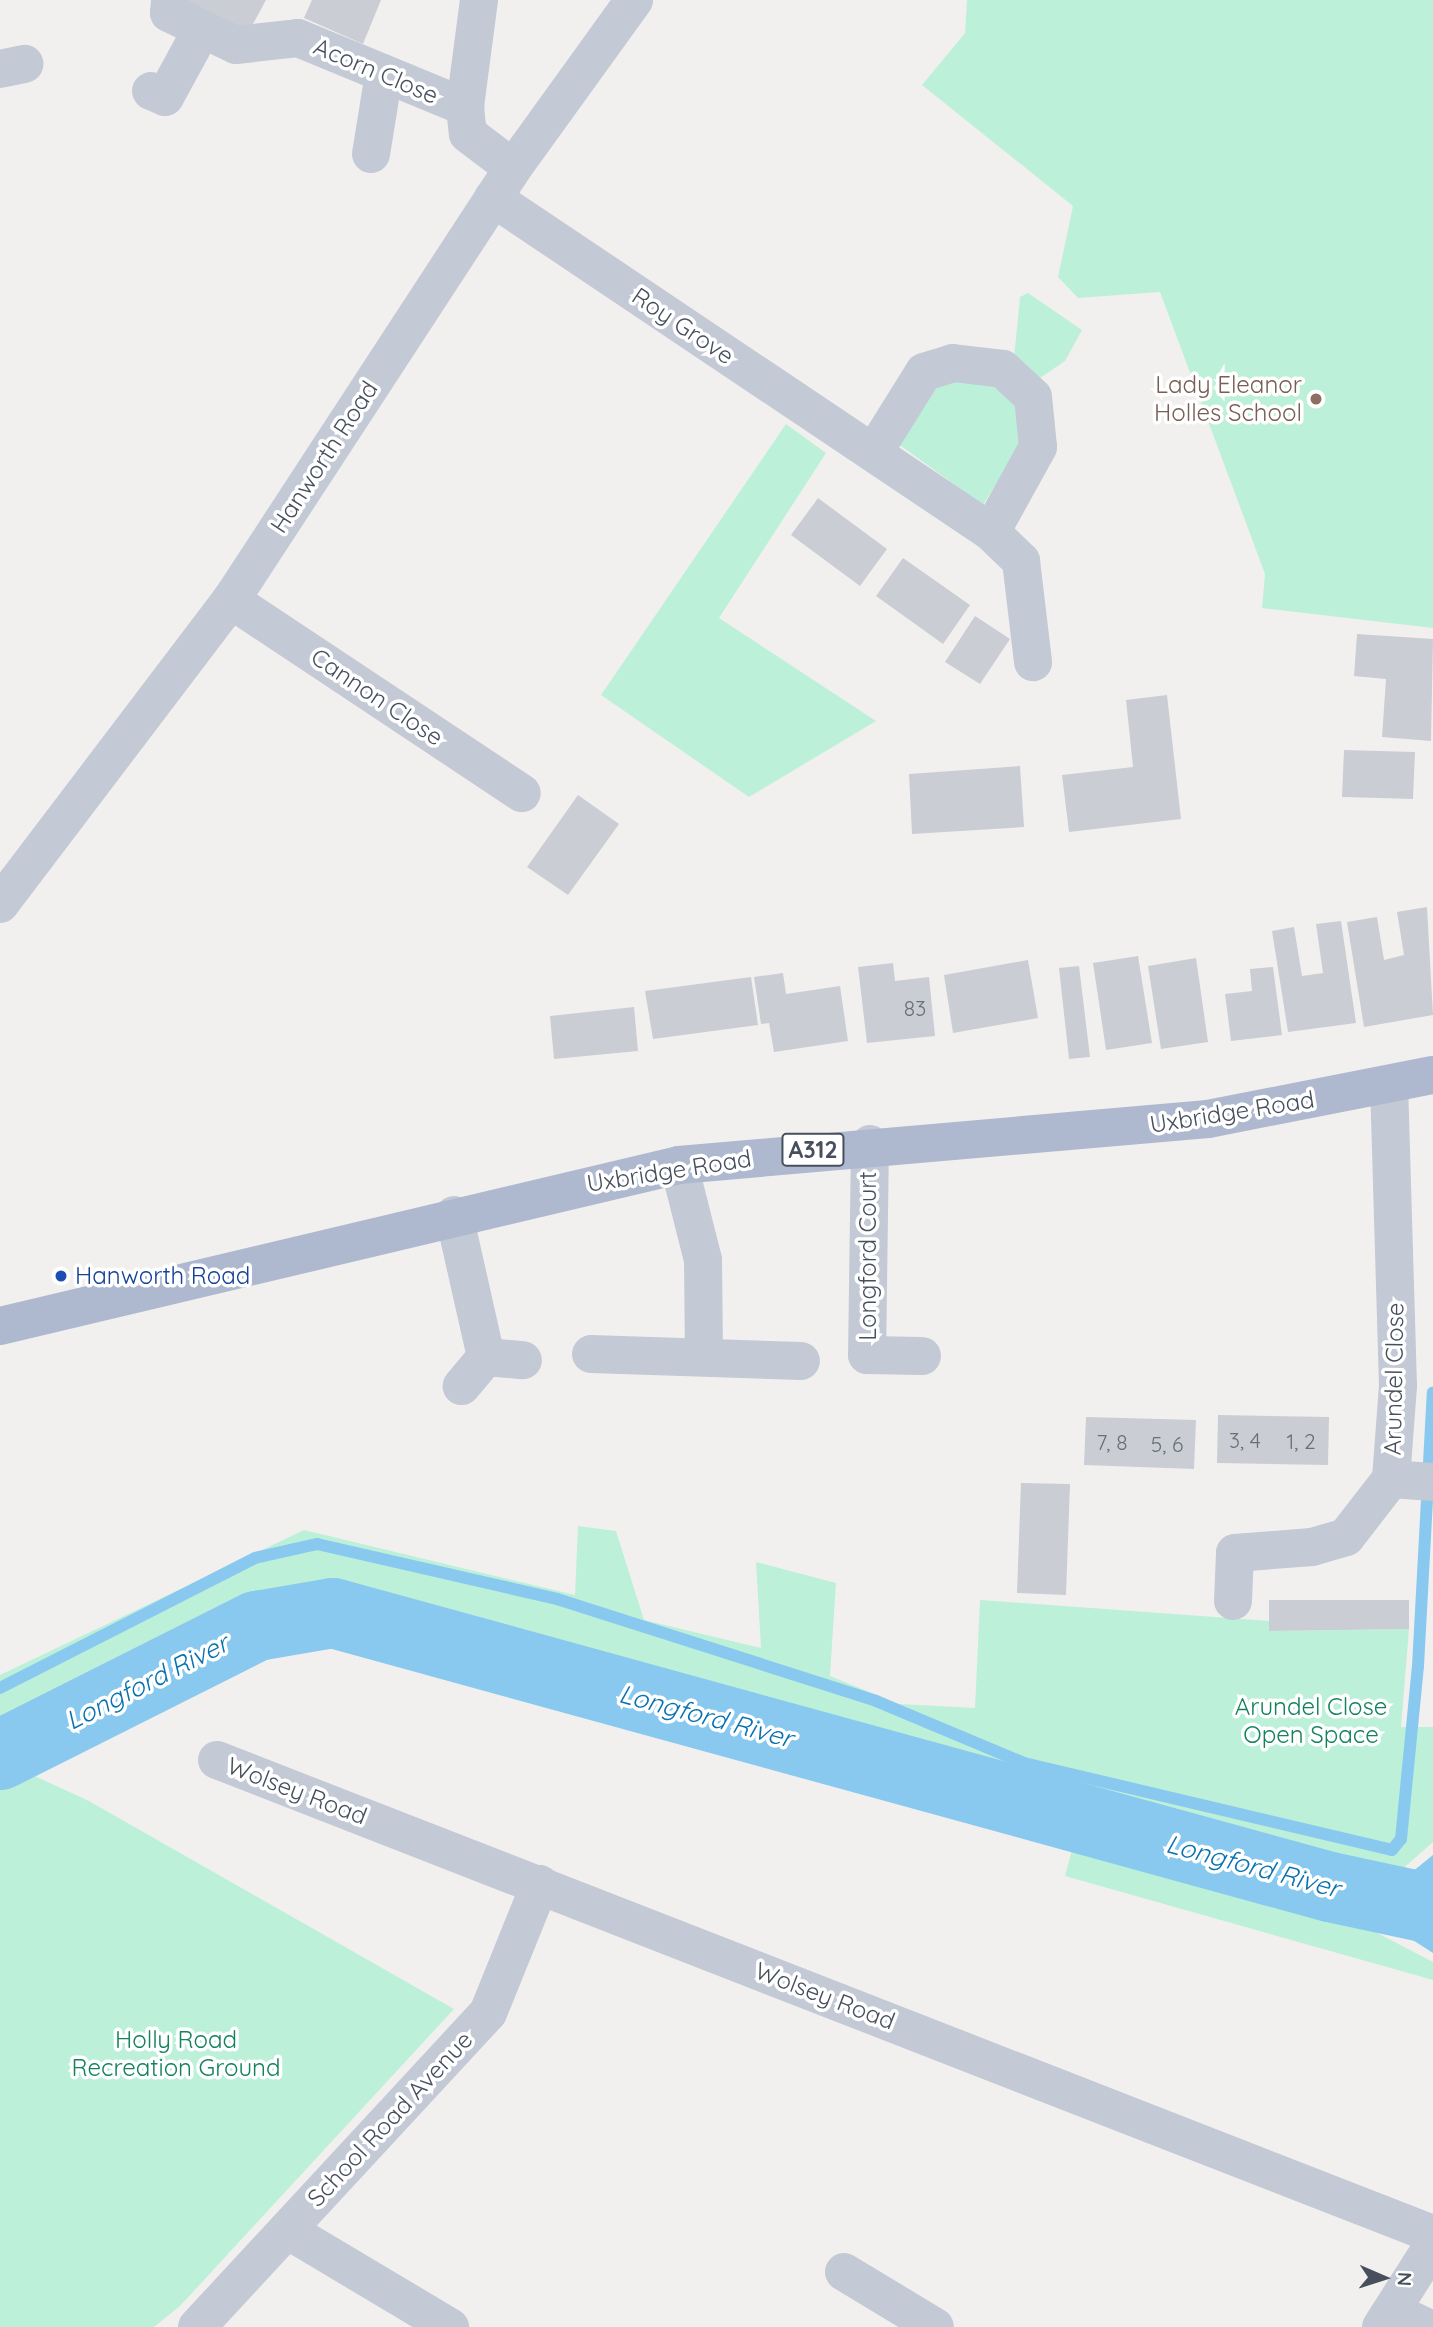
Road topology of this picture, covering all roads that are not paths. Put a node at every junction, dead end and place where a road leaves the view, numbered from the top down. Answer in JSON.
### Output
{"nodes":[{"id":1,"x":479,"y":0,"type":"edge"},
{"id":2,"x":634,"y":0,"type":"edge"},
{"id":3,"x":180,"y":14,"type":"edge"},
{"id":4,"x":384,"y":75,"type":"junction"},
{"id":5,"x":151,"y":91,"type":"dead end"},
{"id":6,"x":465,"y":107,"type":"junction"},
{"id":7,"x":371,"y":154,"type":"dead end"},
{"id":8,"x":503,"y":183,"type":"junction"},
{"id":9,"x":874,"y":452,"type":"junction"},
{"id":10,"x":991,"y":532,"type":"junction"},
{"id":11,"x":231,"y":600,"type":"junction"},
{"id":12,"x":1034,"y":662,"type":"dead end"},
{"id":13,"x":522,"y":793,"type":"dead end"},
{"id":14,"x":0,"y":904,"type":"edge"},
{"id":15,"x":1433,"y":1075,"type":"edge"},
{"id":16,"x":1389,"y":1086,"type":"junction"},
{"id":17,"x":870,"y":1144,"type":"junction"},
{"id":18,"x":679,"y":1165,"type":"junction"},
{"id":19,"x":454,"y":1214,"type":"junction"},
{"id":20,"x":0,"y":1326,"type":"edge"},
{"id":21,"x":591,"y":1353,"type":"dead end"},
{"id":22,"x":704,"y":1353,"type":"junction"},
{"id":23,"x":922,"y":1356,"type":"dead end"},
{"id":24,"x":802,"y":1361,"type":"dead end"},
{"id":25,"x":462,"y":1386,"type":"dead end"},
{"id":26,"x":1412,"y":1480,"type":"edge"},
{"id":27,"x":1233,"y":1601,"type":"dead end"},
{"id":28,"x":217,"y":1760,"type":"dead end"},
{"id":29,"x":540,"y":1884,"type":"junction"},
{"id":30,"x":287,"y":2230,"type":"junction"},
{"id":31,"x":1433,"y":2234,"type":"edge"},
{"id":32,"x":1433,"y":2245,"type":"edge"},
{"id":33,"x":844,"y":2272,"type":"dead end"},
{"id":34,"x":1386,"y":2319,"type":"edge"},
{"id":35,"x":197,"y":2327,"type":"edge"},
{"id":36,"x":450,"y":2327,"type":"edge"},
{"id":37,"x":935,"y":2327,"type":"edge"},
{"id":38,"x":1426,"y":2327,"type":"edge"}],
"edges":[{"from":1,"to":6,"type":"street"},
{"from":2,"to":8,"type":"street","name":"Hanworth Road"},
{"from":3,"to":4,"type":"street","name":"Acorn Close"},
{"from":3,"to":5,"type":"street"},
{"from":4,"to":6,"type":"street","name":"Acorn Close"},
{"from":4,"to":7,"type":"street"},
{"from":6,"to":8,"type":"street","name":"Roy Grove"},
{"from":8,"to":9,"type":"street","name":"Roy Grove"},
{"from":8,"to":11,"type":"street","name":"Hanworth Road"},
{"from":9,"to":10,"type":"street","name":"Roy Grove"},
{"from":9,"to":10,"type":"street"},
{"from":10,"to":12,"type":"street","name":"Roy Grove"},
{"from":11,"to":13,"type":"street","name":"Cannon Close"},
{"from":11,"to":14,"type":"street","name":"Hanworth Road"},
{"from":15,"to":16,"type":"main road","name":"Uxbridge Road","number":"A312"},
{"from":16,"to":17,"type":"main road","name":"Uxbridge Road","number":"A312"},
{"from":16,"to":26,"type":"street","name":"Arundel Close"},
{"from":17,"to":18,"type":"main road","name":"Uxbridge Road","number":"A312"},
{"from":17,"to":23,"type":"street","name":"Longford Court"},
{"from":18,"to":19,"type":"main road","name":"Uxbridge Road","number":"A312"},
{"from":18,"to":22,"type":"street"},
{"from":19,"to":20,"type":"main road","name":"Uxbridge Road","number":"A312"},
{"from":19,"to":25,"type":"street"},
{"from":21,"to":22,"type":"street"},
{"from":22,"to":24,"type":"street"},
{"from":26,"to":27,"type":"street","name":"Arundel Close"},
{"from":28,"to":29,"type":"street","name":"Wolsey Road"},
{"from":29,"to":30,"type":"street","name":"School Road Avenue"},
{"from":29,"to":31,"type":"street","name":"Wolsey Road"},
{"from":30,"to":35,"type":"street","name":"School Road Avenue"},
{"from":30,"to":36,"type":"street"},
{"from":32,"to":34,"type":"street"},
{"from":33,"to":37,"type":"street"},
{"from":34,"to":38,"type":"street"}]}
